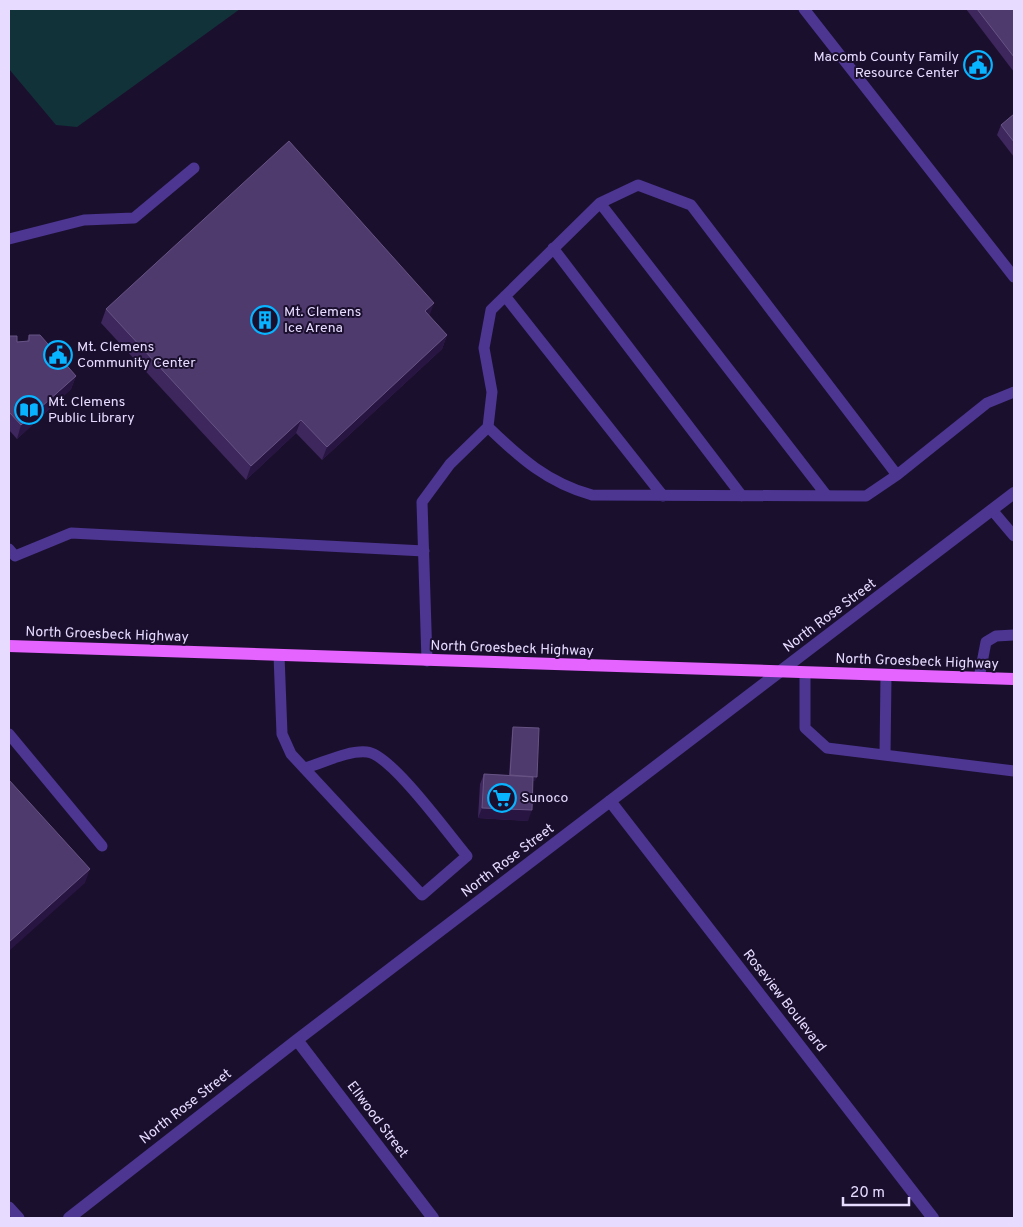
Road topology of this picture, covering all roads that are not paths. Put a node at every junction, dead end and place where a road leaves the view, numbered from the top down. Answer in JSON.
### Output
{"nodes":[{"id":1,"x":804,"y":9,"type":"edge"},
{"id":2,"x":194,"y":168,"type":"dead end"},
{"id":3,"x":600,"y":203,"type":"junction"},
{"id":4,"x":9,"y":239,"type":"edge"},
{"id":5,"x":553,"y":248,"type":"junction"},
{"id":6,"x":1014,"y":278,"type":"edge"},
{"id":7,"x":505,"y":296,"type":"junction"},
{"id":8,"x":1014,"y":392,"type":"edge"},
{"id":9,"x":488,"y":427,"type":"junction"},
{"id":10,"x":897,"y":475,"type":"junction"},
{"id":11,"x":1014,"y":493,"type":"edge"},
{"id":12,"x":663,"y":496,"type":"junction"},
{"id":13,"x":742,"y":496,"type":"junction"},
{"id":14,"x":827,"y":496,"type":"junction"},
{"id":15,"x":992,"y":510,"type":"junction"},
{"id":16,"x":1014,"y":536,"type":"edge"},
{"id":17,"x":424,"y":551,"type":"junction"},
{"id":18,"x":11,"y":554,"type":"edge"},
{"id":19,"x":1014,"y":636,"type":"edge"},
{"id":20,"x":9,"y":646,"type":"edge"},
{"id":21,"x":279,"y":656,"type":"junction"},
{"id":22,"x":427,"y":661,"type":"junction"},
{"id":23,"x":780,"y":673,"type":"junction"},
{"id":24,"x":805,"y":674,"type":"junction"},
{"id":25,"x":886,"y":676,"type":"junction"},
{"id":26,"x":979,"y":678,"type":"junction"},
{"id":27,"x":1014,"y":679,"type":"edge"},
{"id":28,"x":9,"y":734,"type":"edge"},
{"id":29,"x":885,"y":755,"type":"junction"},
{"id":30,"x":305,"y":768,"type":"junction"},
{"id":31,"x":1014,"y":771,"type":"edge"},
{"id":32,"x":610,"y":801,"type":"junction"},
{"id":33,"x":102,"y":846,"type":"dead end"},
{"id":34,"x":297,"y":1040,"type":"junction"},
{"id":35,"x":9,"y":1207,"type":"edge"},
{"id":36,"x":19,"y":1218,"type":"edge"},
{"id":37,"x":69,"y":1218,"type":"edge"},
{"id":38,"x":433,"y":1218,"type":"edge"},
{"id":39,"x":934,"y":1218,"type":"edge"}],
"edges":[{"from":1,"to":6,"type":"lane"},
{"from":2,"to":4,"type":"lane"},
{"from":3,"to":5,"type":"lane"},
{"from":3,"to":10,"type":"lane"},
{"from":3,"to":14,"type":"lane"},
{"from":5,"to":7,"type":"lane"},
{"from":5,"to":13,"type":"lane"},
{"from":7,"to":9,"type":"lane"},
{"from":7,"to":12,"type":"lane"},
{"from":8,"to":10,"type":"lane"},
{"from":9,"to":12,"type":"lane"},
{"from":9,"to":17,"type":"lane"},
{"from":10,"to":14,"type":"lane"},
{"from":11,"to":15,"type":"street","name":"North Rose Street"},
{"from":12,"to":13,"type":"lane"},
{"from":13,"to":14,"type":"lane"},
{"from":15,"to":16,"type":"lane"},
{"from":15,"to":23,"type":"street","name":"North Rose Street"},
{"from":17,"to":18,"type":"lane"},
{"from":17,"to":22,"type":"lane"},
{"from":19,"to":26,"type":"lane"},
{"from":20,"to":21,"type":"main road","name":"North Groesbeck Highway"},
{"from":21,"to":22,"type":"main road","name":"North Groesbeck Highway"},
{"from":21,"to":30,"type":"lane"},
{"from":22,"to":23,"type":"main road","name":"North Groesbeck Highway"},
{"from":23,"to":24,"type":"main road","name":"North Groesbeck Highway"},
{"from":23,"to":32,"type":"street","name":"North Rose Street"},
{"from":24,"to":25,"type":"main road","name":"North Groesbeck Highway"},
{"from":24,"to":29,"type":"lane"},
{"from":25,"to":26,"type":"main road","name":"North Groesbeck Highway"},
{"from":25,"to":29,"type":"lane"},
{"from":26,"to":27,"type":"main road","name":"North Groesbeck Highway"},
{"from":28,"to":33,"type":"lane"},
{"from":29,"to":31,"type":"lane"},
{"from":30,"to":30,"type":"lane"},
{"from":32,"to":34,"type":"street","name":"North Rose Street"},
{"from":32,"to":39,"type":"street","name":"Roseview Boulevard"},
{"from":34,"to":37,"type":"street","name":"North Rose Street"},
{"from":34,"to":38,"type":"street","name":"Ellwood Street"},
{"from":35,"to":36,"type":"lane"}]}
